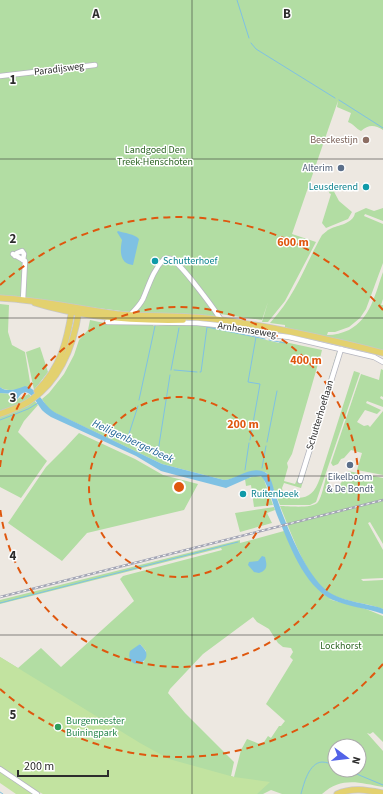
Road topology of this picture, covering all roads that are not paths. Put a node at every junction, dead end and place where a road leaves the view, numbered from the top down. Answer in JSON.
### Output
{"nodes":[{"id":1,"x":95,"y":65,"type":"dead end"},
{"id":2,"x":0,"y":76,"type":"edge"},
{"id":3,"x":14,"y":255,"type":"dead end"},
{"id":4,"x":0,"y":298,"type":"edge"},
{"id":5,"x":24,"y":300,"type":"junction"},
{"id":6,"x":72,"y":309,"type":"junction"},
{"id":7,"x":79,"y":311,"type":"junction"},
{"id":8,"x":131,"y":314,"type":"junction"},
{"id":9,"x":209,"y":319,"type":"junction"},
{"id":10,"x":221,"y":320,"type":"junction"},
{"id":11,"x":107,"y":322,"type":"dead end"},
{"id":12,"x":365,"y":349,"type":"junction"},
{"id":13,"x":341,"y":350,"type":"junction"},
{"id":14,"x":383,"y":353,"type":"edge"},
{"id":15,"x":383,"y":357,"type":"edge"},
{"id":16,"x":383,"y":362,"type":"edge"},
{"id":17,"x":43,"y":388,"type":"junction"},
{"id":18,"x":0,"y":414,"type":"edge"},
{"id":19,"x":300,"y":481,"type":"dead end"},
{"id":20,"x":0,"y":769,"type":"edge"},
{"id":21,"x":383,"y":793,"type":"edge"},
{"id":22,"x":37,"y":794,"type":"edge"},
{"id":23,"x":337,"y":794,"type":"edge"}],
"edges":[{"from":1,"to":2,"type":"street","name":"Paradijsweg"},
{"from":3,"to":5,"type":"street"},
{"from":4,"to":5,"type":"main road","name":"Arnhemseweg"},
{"from":5,"to":6,"type":"main road","name":"Arnhemseweg"},
{"from":6,"to":7,"type":"main road","name":"Arnhemseweg"},
{"from":6,"to":17,"type":"main road"},
{"from":7,"to":8,"type":"main road","name":"Arnhemseweg"},
{"from":7,"to":9,"type":"main road","name":"Arnhemseweg"},
{"from":7,"to":17,"type":"main road"},
{"from":8,"to":9,"type":"main road","name":"Arnhemseweg"},
{"from":8,"to":10,"type":"street","name":"Arnhemseweg"},
{"from":9,"to":10,"type":"main road","name":"Arnhemseweg"},
{"from":10,"to":12,"type":"main road","name":"Arnhemseweg"},
{"from":11,"to":13,"type":"street","name":"Arnhemseweg"},
{"from":12,"to":14,"type":"main road","name":"Arnhemseweg"},
{"from":12,"to":15,"type":"main road","name":"Arnhemseweg"},
{"from":13,"to":16,"type":"street","name":"Arnhemseweg"},
{"from":13,"to":19,"type":"street","name":"Schutterhoeflaan"},
{"from":17,"to":18,"type":"main road"},
{"from":20,"to":22,"type":"street"},
{"from":21,"to":23,"type":"main road"}]}
